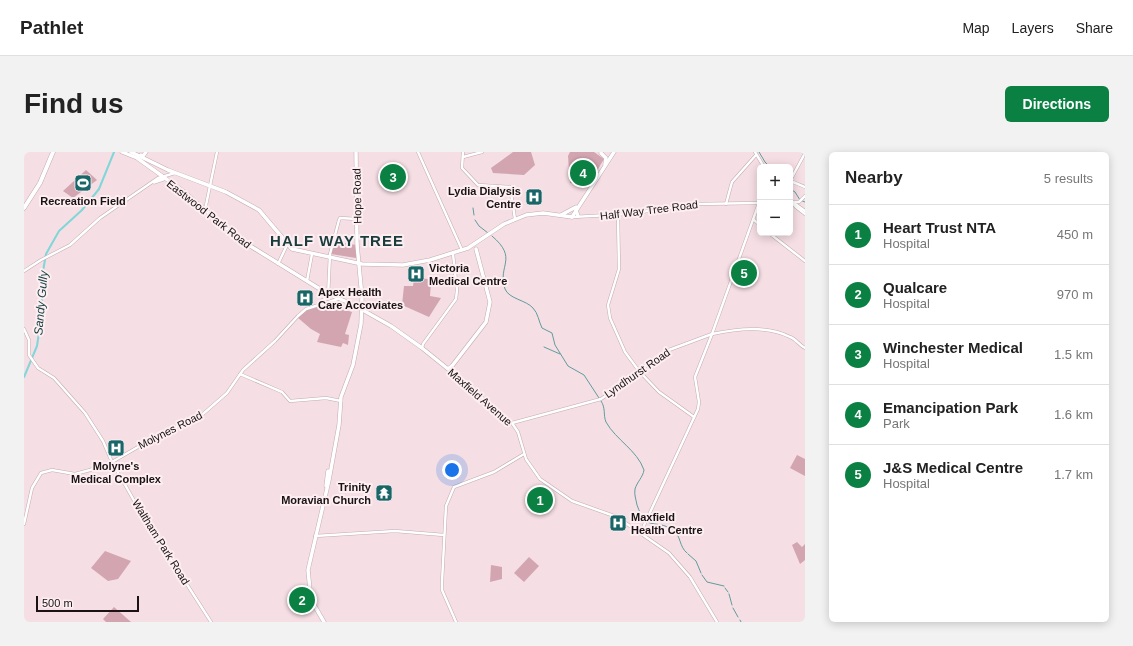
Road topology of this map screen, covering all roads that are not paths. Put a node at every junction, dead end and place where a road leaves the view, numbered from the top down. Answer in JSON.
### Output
{"nodes":[{"id":1,"x":51,"y":152,"type":"edge"},
{"id":2,"x":122,"y":152,"type":"edge"},
{"id":3,"x":131,"y":152,"type":"edge"},
{"id":4,"x":147,"y":152,"type":"edge"},
{"id":5,"x":217,"y":152,"type":"edge"},
{"id":6,"x":356,"y":152,"type":"edge"},
{"id":7,"x":418,"y":152,"type":"edge"},
{"id":8,"x":463,"y":152,"type":"edge"},
{"id":9,"x":482,"y":152,"type":"edge"},
{"id":10,"x":600,"y":152,"type":"edge"},
{"id":11,"x":614,"y":152,"type":"edge"},
{"id":12,"x":755,"y":153,"type":"edge"},
{"id":13,"x":805,"y":153,"type":"edge"},
{"id":14,"x":805,"y":156,"type":"edge"},
{"id":15,"x":463,"y":157,"type":"junction"},
{"id":16,"x":610,"y":158,"type":"junction"},
{"id":17,"x":144,"y":160,"type":"junction"},
{"id":18,"x":762,"y":164,"type":"edge"},
{"id":19,"x":604,"y":167,"type":"junction"},
{"id":20,"x":175,"y":172,"type":"junction"},
{"id":21,"x":157,"y":174,"type":"junction"},
{"id":22,"x":793,"y":175,"type":"edge"},
{"id":23,"x":793,"y":176,"type":"edge"},
{"id":24,"x":161,"y":177,"type":"junction"},
{"id":25,"x":154,"y":182,"type":"junction"},
{"id":26,"x":170,"y":182,"type":"junction"},
{"id":27,"x":793,"y":183,"type":"edge"},
{"id":28,"x":210,"y":185,"type":"junction"},
{"id":29,"x":805,"y":187,"type":"edge"},
{"id":30,"x":805,"y":196,"type":"edge"},
{"id":31,"x":793,"y":201,"type":"edge"},
{"id":32,"x":800,"y":201,"type":"junction"},
{"id":33,"x":24,"y":203,"type":"edge"},
{"id":34,"x":757,"y":203,"type":"edge"},
{"id":35,"x":793,"y":203,"type":"edge"},
{"id":36,"x":793,"y":203,"type":"edge"},
{"id":37,"x":726,"y":204,"type":"junction"},
{"id":38,"x":799,"y":207,"type":"junction"},
{"id":39,"x":24,"y":208,"type":"edge"},
{"id":40,"x":576,"y":209,"type":"junction"},
{"id":41,"x":205,"y":210,"type":"junction"},
{"id":42,"x":757,"y":212,"type":"edge"},
{"id":43,"x":805,"y":212,"type":"edge"},
{"id":44,"x":618,"y":214,"type":"junction"},
{"id":45,"x":560,"y":215,"type":"junction"},
{"id":46,"x":572,"y":216,"type":"junction"},
{"id":47,"x":578,"y":216,"type":"junction"},
{"id":48,"x":357,"y":219,"type":"junction"},
{"id":49,"x":515,"y":219,"type":"junction"},
{"id":50,"x":754,"y":220,"type":"junction"},
{"id":51,"x":757,"y":222,"type":"edge"},
{"id":52,"x":773,"y":236,"type":"edge"},
{"id":53,"x":287,"y":245,"type":"junction"},
{"id":54,"x":468,"y":248,"type":"junction"},
{"id":55,"x":476,"y":249,"type":"junction"},
{"id":56,"x":462,"y":250,"type":"junction"},
{"id":57,"x":312,"y":254,"type":"junction"},
{"id":58,"x":453,"y":254,"type":"junction"},
{"id":59,"x":330,"y":257,"type":"junction"},
{"id":60,"x":805,"y":261,"type":"edge"},
{"id":61,"x":359,"y":263,"type":"junction"},
{"id":62,"x":278,"y":264,"type":"junction"},
{"id":63,"x":24,"y":271,"type":"edge"},
{"id":64,"x":307,"y":281,"type":"junction"},
{"id":65,"x":328,"y":294,"type":"junction"},
{"id":66,"x":362,"y":297,"type":"junction"},
{"id":67,"x":338,"y":299,"type":"junction"},
{"id":68,"x":355,"y":305,"type":"junction"},
{"id":69,"x":306,"y":308,"type":"junction"},
{"id":70,"x":361,"y":310,"type":"junction"},
{"id":71,"x":24,"y":329,"type":"edge"},
{"id":72,"x":712,"y":334,"type":"junction"},
{"id":73,"x":422,"y":348,"type":"junction"},
{"id":74,"x":805,"y":348,"type":"edge"},
{"id":75,"x":448,"y":369,"type":"junction"},
{"id":76,"x":639,"y":371,"type":"junction"},
{"id":77,"x":240,"y":374,"type":"junction"},
{"id":78,"x":340,"y":400,"type":"junction"},
{"id":79,"x":694,"y":417,"type":"junction"},
{"id":80,"x":512,"y":423,"type":"junction"},
{"id":81,"x":524,"y":454,"type":"junction"},
{"id":82,"x":112,"y":462,"type":"junction"},
{"id":83,"x":24,"y":524,"type":"edge"},
{"id":84,"x":640,"y":534,"type":"junction"},
{"id":85,"x":444,"y":535,"type":"junction"},
{"id":86,"x":315,"y":536,"type":"junction"},
{"id":87,"x":211,"y":622,"type":"edge"},
{"id":88,"x":323,"y":622,"type":"edge"},
{"id":89,"x":456,"y":622,"type":"edge"},
{"id":90,"x":717,"y":622,"type":"edge"}],
"edges":[{"from":1,"to":33,"type":"highway"},
{"from":1,"to":39,"type":"highway"},
{"from":2,"to":17,"type":"main road"},
{"from":3,"to":4,"type":"main road"},
{"from":3,"to":17,"type":"main road"},
{"from":4,"to":17,"type":"main road"},
{"from":5,"to":28,"type":"main road"},
{"from":6,"to":48,"type":"main road","name":"Hope Road"},
{"from":7,"to":56,"type":"main road"},
{"from":8,"to":15,"type":"main road"},
{"from":9,"to":15,"type":"main road"},
{"from":10,"to":16,"type":"main road"},
{"from":10,"to":19,"type":"main road"},
{"from":11,"to":16,"type":"main road"},
{"from":12,"to":18,"type":"main road"},
{"from":12,"to":37,"type":"main road"},
{"from":13,"to":22,"type":"main road"},
{"from":14,"to":23,"type":"main road"},
{"from":15,"to":49,"type":"main road"},
{"from":16,"to":19,"type":"main road"},
{"from":17,"to":20,"type":"main road"},
{"from":17,"to":21,"type":"main road","name":"Eastwood Park Road"},
{"from":19,"to":40,"type":"main road"},
{"from":20,"to":24,"type":"main road"},
{"from":20,"to":28,"type":"main road"},
{"from":21,"to":24,"type":"main road","name":"Eastwood Park Road"},
{"from":21,"to":25,"type":"main road"},
{"from":24,"to":25,"type":"main road"},
{"from":24,"to":26,"type":"main road","name":"Eastwood Park Road"},
{"from":25,"to":26,"type":"main road"},
{"from":25,"to":63,"type":"main road"},
{"from":26,"to":41,"type":"main road","name":"Eastwood Park Road"},
{"from":27,"to":29,"type":"main road"},
{"from":28,"to":41,"type":"main road"},
{"from":28,"to":53,"type":"main road"},
{"from":30,"to":32,"type":"main road"},
{"from":31,"to":32,"type":"main road"},
{"from":32,"to":38,"type":"main road"},
{"from":34,"to":37,"type":"main road","name":"Half Way Tree Road"},
{"from":35,"to":38,"type":"main road"},
{"from":36,"to":43,"type":"main road"},
{"from":37,"to":44,"type":"main road","name":"Half Way Tree Road"},
{"from":38,"to":43,"type":"main road"},
{"from":40,"to":45,"type":"main road"},
{"from":40,"to":46,"type":"main road"},
{"from":40,"to":47,"type":"main road"},
{"from":41,"to":62,"type":"main road","name":"Eastwood Park Road"},
{"from":42,"to":50,"type":"main road"},
{"from":44,"to":47,"type":"main road","name":"Half Way Tree Road"},
{"from":44,"to":76,"type":"main road"},
{"from":45,"to":46,"type":"main road","name":"Half Way Tree Road"},
{"from":45,"to":49,"type":"main road","name":"Half Way Tree Road"},
{"from":46,"to":47,"type":"main road","name":"Half Way Tree Road"},
{"from":48,"to":59,"type":"main road"},
{"from":48,"to":61,"type":"main road","name":"Hope Road"},
{"from":49,"to":54,"type":"main road","name":"Half Way Tree Road"},
{"from":49,"to":55,"type":"main road","name":"Half Way Tree Road"},
{"from":50,"to":51,"type":"main road"},
{"from":50,"to":72,"type":"main road"},
{"from":52,"to":60,"type":"main road"},
{"from":53,"to":57,"type":"main road","name":"Half Way Tree Road"},
{"from":53,"to":62,"type":"main road"},
{"from":54,"to":55,"type":"main road"},
{"from":54,"to":56,"type":"main road","name":"Half Way Tree Road"},
{"from":55,"to":75,"type":"main road"},
{"from":56,"to":58,"type":"main road","name":"Half Way Tree Road"},
{"from":57,"to":59,"type":"main road","name":"Half Way Tree Road"},
{"from":57,"to":64,"type":"main road"},
{"from":58,"to":61,"type":"main road","name":"Half Way Tree Road"},
{"from":58,"to":73,"type":"main road"},
{"from":59,"to":61,"type":"main road","name":"Half Way Tree Road"},
{"from":59,"to":65,"type":"main road"},
{"from":61,"to":66,"type":"main road","name":"Hope Road"},
{"from":62,"to":64,"type":"main road","name":"Eastwood Park Road"},
{"from":64,"to":65,"type":"main road","name":"Eastwood Park Road"},
{"from":65,"to":67,"type":"main road","name":"Eastwood Park Road"},
{"from":65,"to":69,"type":"main road"},
{"from":66,"to":68,"type":"main road"},
{"from":66,"to":70,"type":"main road","name":"Hope Road"},
{"from":67,"to":68,"type":"main road","name":"Eastwood Park Road"},
{"from":67,"to":69,"type":"main road","name":"Molynes Road"},
{"from":68,"to":70,"type":"main road","name":"Eastwood Park Road"},
{"from":69,"to":77,"type":"main road","name":"Molynes Road"},
{"from":70,"to":73,"type":"main road","name":"Maxfield Avenue"},
{"from":70,"to":78,"type":"main road","name":"Hope Road"},
{"from":71,"to":82,"type":"main road","name":"Waltham Park Road"},
{"from":72,"to":74,"type":"main road","name":"Lyndhurst Road"},
{"from":72,"to":76,"type":"main road","name":"Lyndhurst Road"},
{"from":72,"to":79,"type":"main road"},
{"from":73,"to":75,"type":"main road","name":"Maxfield Avenue"},
{"from":75,"to":80,"type":"main road","name":"Maxfield Avenue"},
{"from":76,"to":79,"type":"main road"},
{"from":76,"to":80,"type":"main road","name":"Lyndhurst Road"},
{"from":77,"to":78,"type":"main road"},
{"from":77,"to":82,"type":"main road","name":"Molynes Road"},
{"from":78,"to":86,"type":"main road","name":"Hope Road"},
{"from":79,"to":84,"type":"main road"},
{"from":80,"to":81,"type":"main road","name":"Maxfield Avenue"},
{"from":81,"to":84,"type":"main road","name":"Maxfield Avenue"},
{"from":81,"to":85,"type":"main road"},
{"from":82,"to":83,"type":"main road","name":"Molynes Road"},
{"from":82,"to":87,"type":"main road","name":"Waltham Park Road"},
{"from":84,"to":90,"type":"main road","name":"Maxfield Avenue"},
{"from":85,"to":86,"type":"main road"},
{"from":85,"to":89,"type":"main road"},
{"from":86,"to":88,"type":"main road","name":"Hope Road"}]}
